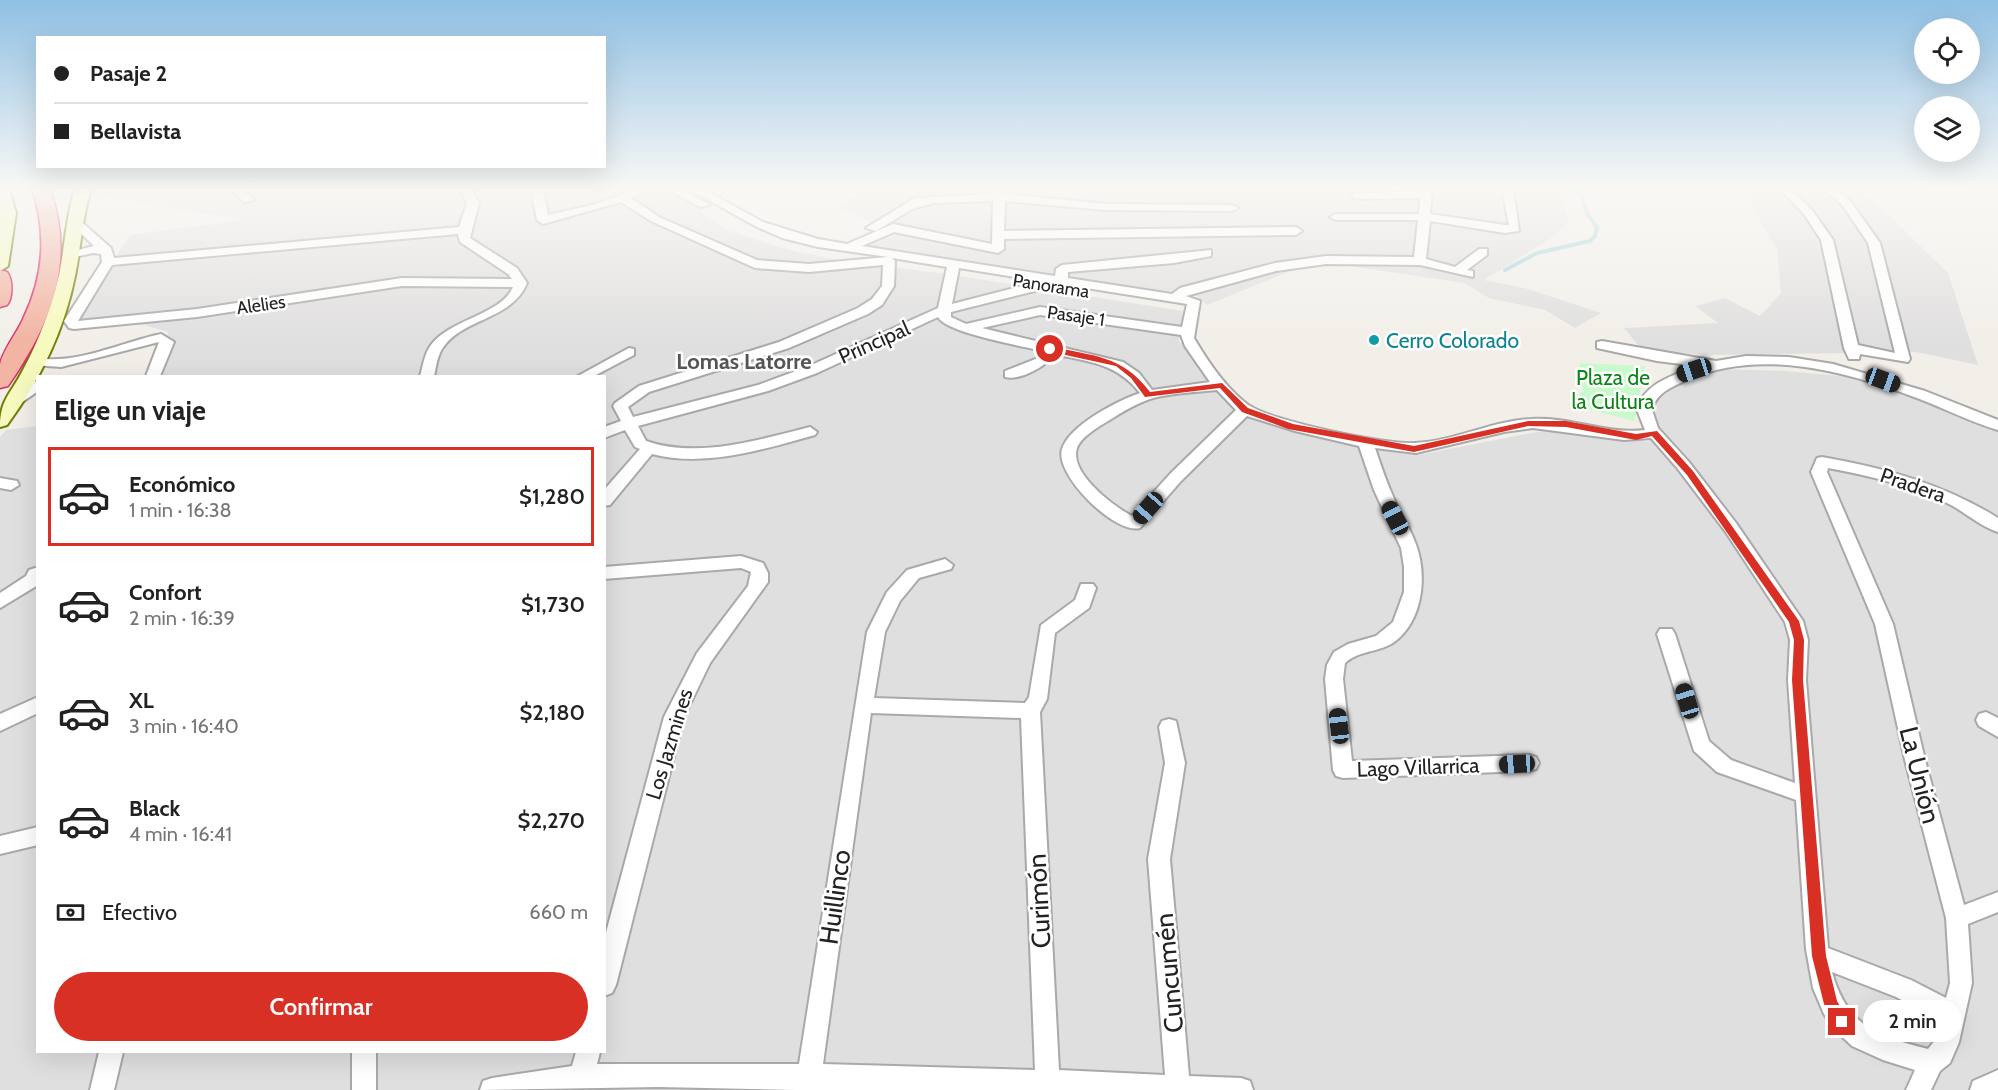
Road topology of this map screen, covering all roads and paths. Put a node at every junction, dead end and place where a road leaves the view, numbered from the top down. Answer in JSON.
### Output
{"nodes":[{"id":1,"x":4,"y":240,"type":"edge"},
{"id":2,"x":36,"y":240,"type":"edge"},
{"id":3,"x":52,"y":240,"type":"edge"},
{"id":4,"x":71,"y":240,"type":"edge"},
{"id":5,"x":91,"y":240,"type":"edge"},
{"id":6,"x":334,"y":240,"type":"edge"},
{"id":7,"x":465,"y":240,"type":"edge"},
{"id":8,"x":701,"y":240,"type":"edge"},
{"id":9,"x":772,"y":240,"type":"edge"},
{"id":10,"x":818,"y":240,"type":"edge"},
{"id":11,"x":857,"y":240,"type":"edge"},
{"id":12,"x":865,"y":240,"type":"edge"},
{"id":13,"x":952,"y":240,"type":"edge"},
{"id":14,"x":999,"y":240,"type":"edge"},
{"id":15,"x":1422,"y":240,"type":"edge"},
{"id":16,"x":1827,"y":240,"type":"edge"},
{"id":17,"x":1872,"y":240,"type":"edge"},
{"id":18,"x":851,"y":246,"type":"junction"},
{"id":19,"x":1483,"y":252,"type":"dead end"},
{"id":20,"x":1208,"y":253,"type":"dead end"},
{"id":21,"x":70,"y":256,"type":"junction"},
{"id":22,"x":107,"y":257,"type":"junction"},
{"id":23,"x":889,"y":261,"type":"junction"},
{"id":24,"x":1420,"y":261,"type":"junction"},
{"id":25,"x":0,"y":266,"type":"edge"},
{"id":26,"x":952,"y":267,"type":"junction"},
{"id":27,"x":0,"y":276,"type":"edge"},
{"id":28,"x":1061,"y":282,"type":"junction"},
{"id":29,"x":521,"y":283,"type":"junction"},
{"id":30,"x":1037,"y":283,"type":"junction"},
{"id":31,"x":1174,"y":297,"type":"junction"},
{"id":32,"x":0,"y":301,"type":"edge"},
{"id":33,"x":1193,"y":305,"type":"junction"},
{"id":34,"x":944,"y":310,"type":"junction"},
{"id":35,"x":965,"y":327,"type":"junction"},
{"id":36,"x":1187,"y":332,"type":"junction"},
{"id":37,"x":1602,"y":345,"type":"dead end"},
{"id":38,"x":1851,"y":348,"type":"junction"},
{"id":39,"x":1050,"y":349,"type":"junction"},
{"id":40,"x":0,"y":352,"type":"edge"},
{"id":41,"x":629,"y":352,"type":"dead end"},
{"id":42,"x":1722,"y":364,"type":"junction"},
{"id":43,"x":42,"y":369,"type":"edge"},
{"id":44,"x":1010,"y":374,"type":"dead end"},
{"id":45,"x":153,"y":375,"type":"edge"},
{"id":46,"x":427,"y":375,"type":"edge"},
{"id":47,"x":587,"y":375,"type":"edge"},
{"id":48,"x":1859,"y":375,"type":"junction"},
{"id":49,"x":36,"y":376,"type":"edge"},
{"id":50,"x":0,"y":381,"type":"edge"},
{"id":51,"x":36,"y":385,"type":"edge"},
{"id":52,"x":1222,"y":385,"type":"junction"},
{"id":53,"x":1148,"y":395,"type":"junction"},
{"id":54,"x":16,"y":400,"type":"junction"},
{"id":55,"x":1245,"y":410,"type":"junction"},
{"id":56,"x":0,"y":421,"type":"edge"},
{"id":57,"x":630,"y":423,"type":"junction"},
{"id":58,"x":1998,"y":425,"type":"edge"},
{"id":59,"x":606,"y":432,"type":"edge"},
{"id":60,"x":810,"y":432,"type":"dead end"},
{"id":61,"x":1654,"y":433,"type":"junction"},
{"id":62,"x":1365,"y":441,"type":"junction"},
{"id":63,"x":649,"y":448,"type":"junction"},
{"id":64,"x":1822,"y":462,"type":"joint"},
{"id":65,"x":606,"y":499,"type":"edge"},
{"id":66,"x":1998,"y":526,"type":"edge"},
{"id":67,"x":945,"y":565,"type":"dead end"},
{"id":68,"x":606,"y":573,"type":"edge"},
{"id":69,"x":35,"y":574,"type":"dead end"},
{"id":70,"x":1087,"y":588,"type":"dead end"},
{"id":71,"x":36,"y":594,"type":"edge"},
{"id":72,"x":0,"y":602,"type":"edge"},
{"id":73,"x":0,"y":609,"type":"edge"},
{"id":74,"x":1666,"y":634,"type":"dead end"},
{"id":75,"x":36,"y":705,"type":"edge"},
{"id":76,"x":863,"y":705,"type":"junction"},
{"id":77,"x":1030,"y":711,"type":"junction"},
{"id":78,"x":0,"y":723,"type":"edge"},
{"id":79,"x":1169,"y":727,"type":"dead end"},
{"id":80,"x":1529,"y":763,"type":"dead end"},
{"id":81,"x":1805,"y":795,"type":"junction"},
{"id":82,"x":36,"y":836,"type":"edge"},
{"id":83,"x":0,"y":845,"type":"edge"},
{"id":84,"x":1998,"y":902,"type":"edge"},
{"id":85,"x":1957,"y":918,"type":"junction"},
{"id":86,"x":1819,"y":956,"type":"junction"},
{"id":87,"x":606,"y":977,"type":"edge"},
{"id":88,"x":1953,"y":1015,"type":"junction"},
{"id":89,"x":111,"y":1053,"type":"edge"},
{"id":90,"x":364,"y":1053,"type":"edge"},
{"id":91,"x":588,"y":1053,"type":"edge"},
{"id":92,"x":1931,"y":1062,"type":"junction"},
{"id":93,"x":581,"y":1078,"type":"junction"},
{"id":94,"x":1998,"y":1082,"type":"edge"},
{"id":95,"x":808,"y":1083,"type":"edge"},
{"id":96,"x":1048,"y":1087,"type":"edge"},
{"id":97,"x":1178,"y":1087,"type":"junction"},
{"id":98,"x":102,"y":1090,"type":"edge"},
{"id":99,"x":364,"y":1090,"type":"edge"},
{"id":100,"x":492,"y":1090,"type":"edge"},
{"id":101,"x":1241,"y":1090,"type":"edge"},
{"id":102,"x":1918,"y":1090,"type":"edge"},
{"id":103,"x":1982,"y":1090,"type":"edge"}],
"edges":[{"from":1,"to":25,"type":"main road"},
{"from":2,"to":40,"type":"highway"},
{"from":3,"to":50,"type":"highway"},
{"from":4,"to":21,"type":"main road"},
{"from":5,"to":22,"type":"street"},
{"from":6,"to":22,"type":"street"},
{"from":7,"to":29,"type":"street"},
{"from":8,"to":23,"type":"street"},
{"from":9,"to":23,"type":"street","name":"Panorama"},
{"from":10,"to":18,"type":"street"},
{"from":11,"to":18,"type":"street"},
{"from":12,"to":18,"type":"street"},
{"from":13,"to":14,"type":"street"},
{"from":15,"to":24,"type":"street"},
{"from":16,"to":38,"type":"street"},
{"from":17,"to":38,"type":"street"},
{"from":18,"to":26,"type":"street"},
{"from":19,"to":24,"type":"street"},
{"from":20,"to":28,"type":"street"},
{"from":21,"to":22,"type":"street"},
{"from":21,"to":43,"type":"main road"},
{"from":22,"to":29,"type":"street","name":"Alelies"},
{"from":23,"to":26,"type":"street","name":"Panorama"},
{"from":23,"to":57,"type":"street"},
{"from":24,"to":31,"type":"street"},
{"from":26,"to":28,"type":"street"},
{"from":26,"to":30,"type":"street","name":"Panorama"},
{"from":26,"to":34,"type":"street"},
{"from":27,"to":32,"type":"highway"},
{"from":28,"to":31,"type":"street"},
{"from":29,"to":46,"type":"street"},
{"from":30,"to":33,"type":"street","name":"Panorama"},
{"from":30,"to":34,"type":"street","name":"Principal"},
{"from":31,"to":33,"type":"street"},
{"from":33,"to":36,"type":"street"},
{"from":34,"to":35,"type":"street"},
{"from":34,"to":57,"type":"street","name":"Principal"},
{"from":35,"to":36,"type":"street","name":"Pasaje 1"},
{"from":35,"to":39,"type":"street"},
{"from":36,"to":52,"type":"street"},
{"from":37,"to":42,"type":"street"},
{"from":38,"to":48,"type":"street"},
{"from":39,"to":44,"type":"street"},
{"from":39,"to":53,"type":"street"},
{"from":41,"to":47,"type":"street"},
{"from":42,"to":48,"type":"street"},
{"from":42,"to":61,"type":"street"},
{"from":43,"to":45,"type":"street"},
{"from":48,"to":58,"type":"street"},
{"from":49,"to":54,"type":"main road"},
{"from":51,"to":54,"type":"street"},
{"from":52,"to":53,"type":"street"},
{"from":52,"to":55,"type":"street"},
{"from":53,"to":55,"type":"street"},
{"from":54,"to":56,"type":"main road"},
{"from":55,"to":62,"type":"street"},
{"from":57,"to":59,"type":"street","name":"Principal"},
{"from":57,"to":63,"type":"street"},
{"from":60,"to":63,"type":"street"},
{"from":61,"to":62,"type":"street"},
{"from":61,"to":81,"type":"street"},
{"from":62,"to":80,"type":"street","name":"Lago Villarrica"},
{"from":63,"to":65,"type":"street"},
{"from":64,"to":66,"type":"street","name":"Pradera"},
{"from":64,"to":85,"type":"street","name":"La Unión"},
{"from":67,"to":76,"type":"street","name":"Huillinco"},
{"from":68,"to":87,"type":"street","name":"Los Jazmines"},
{"from":69,"to":72,"type":"street"},
{"from":70,"to":77,"type":"street"},
{"from":71,"to":73,"type":"street"},
{"from":74,"to":81,"type":"street"},
{"from":75,"to":78,"type":"street"},
{"from":76,"to":77,"type":"street"},
{"from":76,"to":95,"type":"street","name":"Huillinco"},
{"from":77,"to":96,"type":"street","name":"Curimón"},
{"from":79,"to":97,"type":"street","name":"Cuncumén"},
{"from":81,"to":86,"type":"street"},
{"from":82,"to":83,"type":"street"},
{"from":84,"to":85,"type":"street"},
{"from":85,"to":88,"type":"street","name":"La Unión"},
{"from":86,"to":88,"type":"street"},
{"from":86,"to":92,"type":"street"},
{"from":88,"to":92,"type":"street","name":"La Unión"},
{"from":89,"to":98,"type":"street"},
{"from":90,"to":99,"type":"street"},
{"from":91,"to":93,"type":"street"},
{"from":92,"to":102,"type":"street","name":"La Unión"},
{"from":93,"to":95,"type":"street"},
{"from":93,"to":100,"type":"street"},
{"from":94,"to":103,"type":"street"},
{"from":95,"to":96,"type":"street"},
{"from":96,"to":97,"type":"street"},
{"from":97,"to":101,"type":"street"}]}
